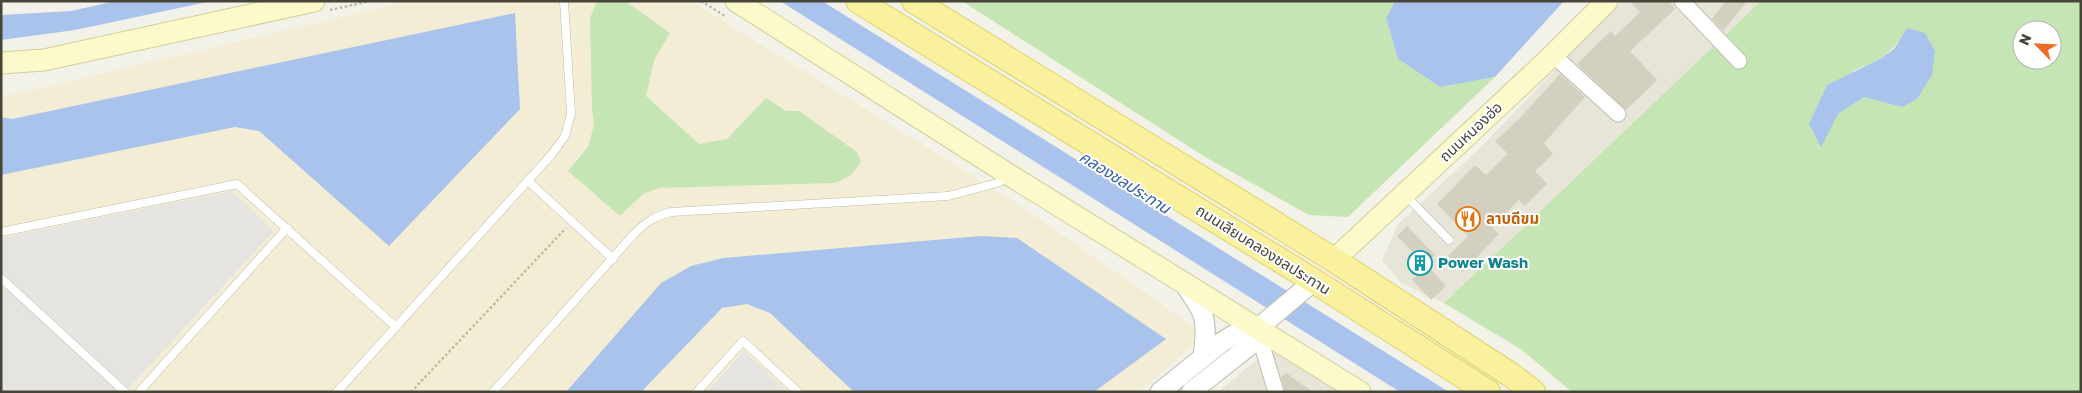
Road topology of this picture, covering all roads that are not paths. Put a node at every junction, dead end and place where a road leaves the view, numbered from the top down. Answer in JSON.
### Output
{"nodes":[{"id":1,"x":314,"y":1,"type":"edge"},
{"id":2,"x":564,"y":1,"type":"edge"},
{"id":3,"x":736,"y":1,"type":"edge"},
{"id":4,"x":858,"y":1,"type":"edge"},
{"id":5,"x":914,"y":1,"type":"edge"},
{"id":6,"x":1607,"y":1,"type":"edge"},
{"id":7,"x":1682,"y":1,"type":"edge"},
{"id":8,"x":1553,"y":55,"type":"junction"},
{"id":9,"x":1738,"y":61,"type":"dead end"},
{"id":10,"x":1,"y":63,"type":"edge"},
{"id":11,"x":1618,"y":114,"type":"dead end"},
{"id":12,"x":1011,"y":176,"type":"junction"},
{"id":13,"x":528,"y":181,"type":"junction"},
{"id":14,"x":1404,"y":194,"type":"junction"},
{"id":15,"x":286,"y":228,"type":"junction"},
{"id":16,"x":1,"y":232,"type":"edge"},
{"id":17,"x":1449,"y":240,"type":"dead end"},
{"id":18,"x":613,"y":259,"type":"junction"},
{"id":19,"x":1334,"y":260,"type":"junction"},
{"id":20,"x":1,"y":278,"type":"edge"},
{"id":21,"x":1182,"y":282,"type":"junction"},
{"id":22,"x":1314,"y":282,"type":"junction"},
{"id":23,"x":396,"y":327,"type":"junction"},
{"id":24,"x":1258,"y":329,"type":"junction"},
{"id":25,"x":1204,"y":356,"type":"junction"},
{"id":26,"x":125,"y":392,"type":"edge"},
{"id":27,"x":139,"y":392,"type":"edge"},
{"id":28,"x":337,"y":392,"type":"edge"},
{"id":29,"x":493,"y":392,"type":"edge"},
{"id":30,"x":697,"y":392,"type":"edge"},
{"id":31,"x":798,"y":392,"type":"edge"},
{"id":32,"x":1160,"y":392,"type":"edge"},
{"id":33,"x":1192,"y":392,"type":"edge"},
{"id":34,"x":1276,"y":392,"type":"edge"},
{"id":35,"x":1360,"y":392,"type":"edge"},
{"id":36,"x":1488,"y":392,"type":"edge"},
{"id":37,"x":1534,"y":392,"type":"edge"}],
"edges":[{"from":1,"to":10,"type":"main road"},
{"from":2,"to":13,"type":"lane"},
{"from":3,"to":12,"type":"main road"},
{"from":4,"to":22,"type":"main road","name":"ถนนเลียบคลองชลประทาน"},
{"from":5,"to":19,"type":"main road","name":"ถนนเลียบคลองชลประทาน"},
{"from":6,"to":8,"type":"main road","name":"ถนนหนองฮ่อ"},
{"from":7,"to":9,"type":"street"},
{"from":8,"to":11,"type":"street"},
{"from":8,"to":14,"type":"main road","name":"ถนนหนองฮ่อ"},
{"from":12,"to":18,"type":"lane"},
{"from":12,"to":21,"type":"main road"},
{"from":13,"to":18,"type":"lane"},
{"from":13,"to":23,"type":"lane"},
{"from":14,"to":17,"type":"lane"},
{"from":14,"to":19,"type":"main road","name":"ถนนหนองฮ่อ"},
{"from":15,"to":16,"type":"lane"},
{"from":15,"to":23,"type":"lane"},
{"from":15,"to":27,"type":"lane"},
{"from":18,"to":29,"type":"lane"},
{"from":19,"to":22,"type":"main road"},
{"from":19,"to":37,"type":"main road","name":"ถนนเลียบคลองชลประทาน"},
{"from":20,"to":26,"type":"lane"},
{"from":21,"to":24,"type":"main road"},
{"from":21,"to":25,"type":"street"},
{"from":22,"to":24,"type":"street"},
{"from":22,"to":36,"type":"main road","name":"ถนนเลียบคลองชลประทาน"},
{"from":23,"to":28,"type":"lane"},
{"from":24,"to":25,"type":"street"},
{"from":24,"to":33,"type":"street"},
{"from":24,"to":34,"type":"street"},
{"from":24,"to":35,"type":"main road"},
{"from":25,"to":32,"type":"street"},
{"from":30,"to":31,"type":"lane"}]}
